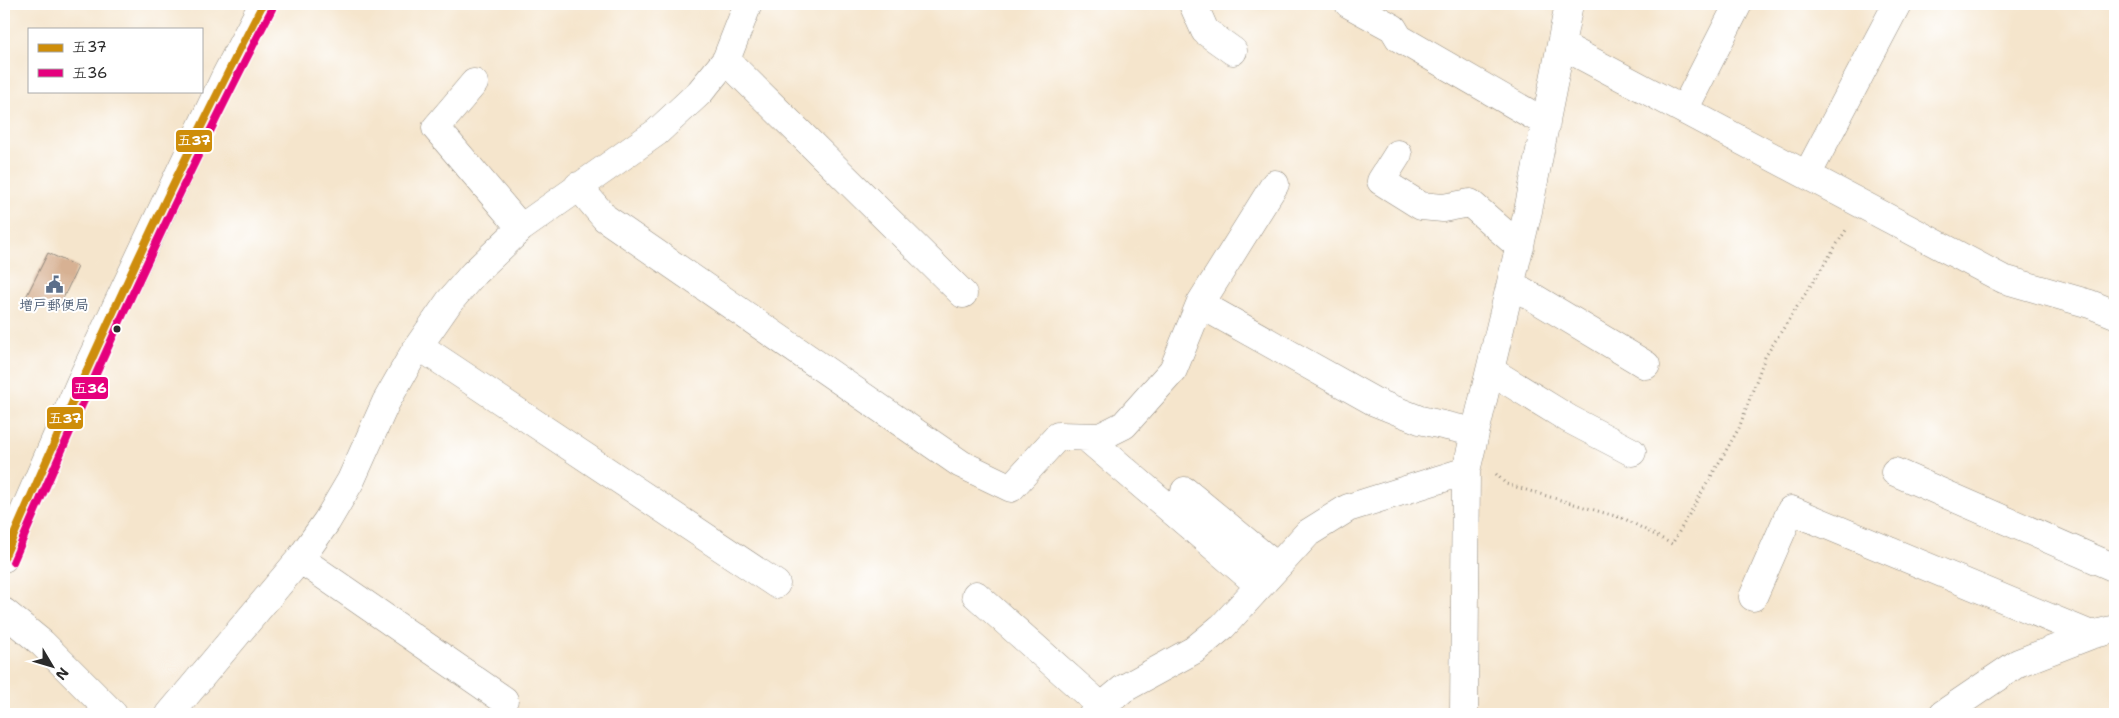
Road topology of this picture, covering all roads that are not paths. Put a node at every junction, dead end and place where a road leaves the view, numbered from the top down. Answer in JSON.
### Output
{"nodes":[{"id":1,"x":263,"y":4,"type":"edge"},
{"id":2,"x":748,"y":4,"type":"edge"},
{"id":3,"x":1193,"y":4,"type":"edge"},
{"id":4,"x":1350,"y":4,"type":"edge"},
{"id":5,"x":1570,"y":4,"type":"edge"},
{"id":6,"x":1738,"y":4,"type":"edge"},
{"id":7,"x":1897,"y":4,"type":"edge"},
{"id":8,"x":1562,"y":46,"type":"junction"},
{"id":9,"x":1233,"y":51,"type":"dead end"},
{"id":10,"x":726,"y":60,"type":"junction"},
{"id":11,"x":474,"y":83,"type":"dead end"},
{"id":12,"x":1684,"y":110,"type":"junction"},
{"id":13,"x":1546,"y":123,"type":"junction"},
{"id":14,"x":1398,"y":154,"type":"dead end"},
{"id":15,"x":1807,"y":176,"type":"junction"},
{"id":16,"x":1275,"y":184,"type":"dead end"},
{"id":17,"x":578,"y":186,"type":"junction"},
{"id":18,"x":521,"y":228,"type":"junction"},
{"id":19,"x":1520,"y":248,"type":"junction"},
{"id":20,"x":1511,"y":284,"type":"junction"},
{"id":21,"x":963,"y":294,"type":"dead end"},
{"id":22,"x":1200,"y":304,"type":"junction"},
{"id":23,"x":2115,"y":314,"type":"edge"},
{"id":24,"x":419,"y":346,"type":"junction"},
{"id":25,"x":1646,"y":365,"type":"dead end"},
{"id":26,"x":1491,"y":371,"type":"junction"},
{"id":27,"x":1086,"y":437,"type":"junction"},
{"id":28,"x":1470,"y":451,"type":"junction"},
{"id":29,"x":1632,"y":452,"type":"dead end"},
{"id":30,"x":1895,"y":472,"type":"dead end"},
{"id":31,"x":1185,"y":491,"type":"dead end"},
{"id":32,"x":4,"y":558,"type":"edge"},
{"id":33,"x":300,"y":559,"type":"junction"},
{"id":34,"x":2115,"y":568,"type":"edge"},
{"id":35,"x":1268,"y":576,"type":"junction"},
{"id":36,"x":776,"y":584,"type":"dead end"},
{"id":37,"x":976,"y":595,"type":"dead end"},
{"id":38,"x":1752,"y":597,"type":"dead end"},
{"id":39,"x":4,"y":612,"type":"edge"},
{"id":40,"x":2103,"y":632,"type":"edge"},
{"id":41,"x":504,"y":700,"type":"dead end"},
{"id":42,"x":1098,"y":711,"type":"edge"},
{"id":43,"x":113,"y":714,"type":"edge"},
{"id":44,"x":170,"y":714,"type":"edge"},
{"id":45,"x":1464,"y":714,"type":"edge"},
{"id":46,"x":1943,"y":714,"type":"edge"}],
"edges":[{"from":1,"to":32,"type":"street"},
{"from":2,"to":10,"type":"street"},
{"from":3,"to":9,"type":"street"},
{"from":4,"to":13,"type":"street"},
{"from":5,"to":8,"type":"street"},
{"from":6,"to":12,"type":"street"},
{"from":7,"to":15,"type":"street"},
{"from":8,"to":12,"type":"street"},
{"from":8,"to":13,"type":"street"},
{"from":10,"to":17,"type":"street"},
{"from":10,"to":21,"type":"street"},
{"from":11,"to":18,"type":"street"},
{"from":12,"to":15,"type":"street"},
{"from":13,"to":19,"type":"street"},
{"from":14,"to":19,"type":"street"},
{"from":15,"to":23,"type":"street"},
{"from":16,"to":22,"type":"street"},
{"from":17,"to":18,"type":"street"},
{"from":17,"to":27,"type":"street"},
{"from":18,"to":24,"type":"street"},
{"from":19,"to":20,"type":"street"},
{"from":20,"to":25,"type":"street"},
{"from":20,"to":26,"type":"street"},
{"from":22,"to":27,"type":"street"},
{"from":22,"to":28,"type":"street"},
{"from":24,"to":33,"type":"street"},
{"from":24,"to":36,"type":"street"},
{"from":26,"to":28,"type":"street"},
{"from":26,"to":29,"type":"street"},
{"from":27,"to":35,"type":"street"},
{"from":28,"to":35,"type":"street"},
{"from":28,"to":45,"type":"street"},
{"from":30,"to":34,"type":"street"},
{"from":31,"to":35,"type":"street"},
{"from":33,"to":41,"type":"street"},
{"from":33,"to":44,"type":"street"},
{"from":35,"to":42,"type":"street"},
{"from":37,"to":42,"type":"street"},
{"from":38,"to":40,"type":"street"},
{"from":39,"to":43,"type":"street"},
{"from":40,"to":46,"type":"street"}]}
